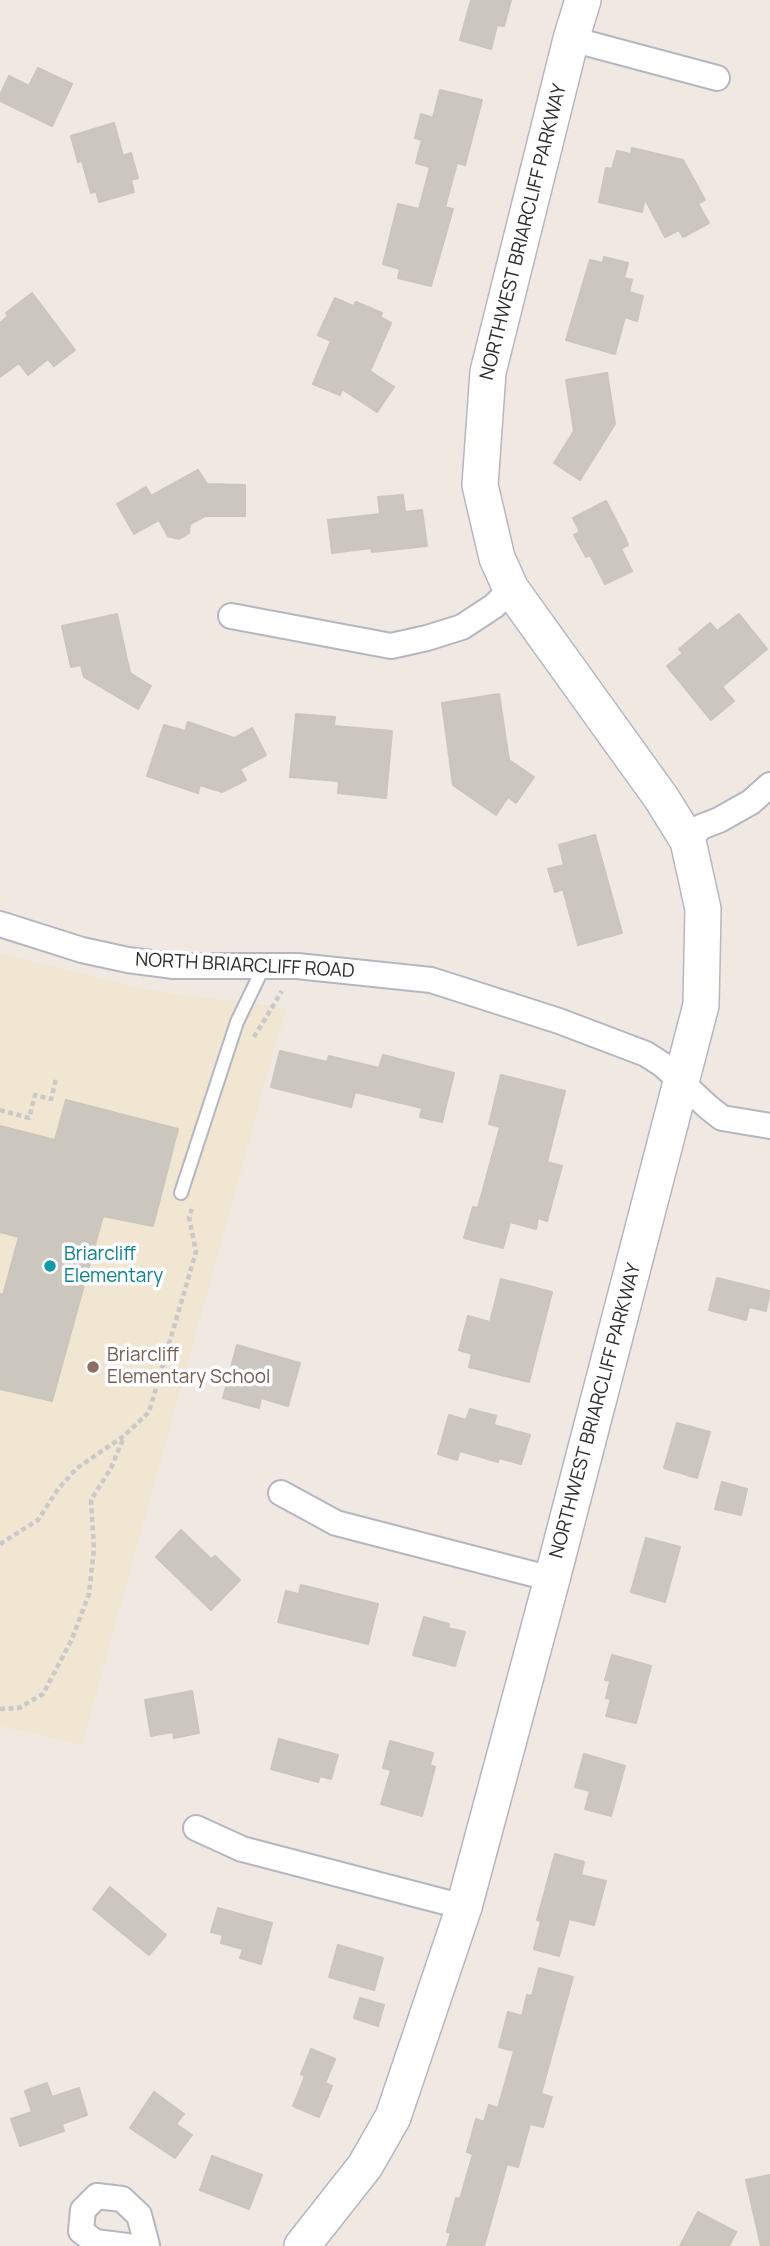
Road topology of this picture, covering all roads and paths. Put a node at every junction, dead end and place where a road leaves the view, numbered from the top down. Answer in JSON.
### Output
{"nodes":[{"id":1,"x":583,"y":0,"type":"edge"},
{"id":2,"x":571,"y":39,"type":"junction"},
{"id":3,"x":717,"y":78,"type":"dead end"},
{"id":4,"x":511,"y":590,"type":"junction"},
{"id":5,"x":231,"y":616,"type":"dead end"},
{"id":6,"x":770,"y":785,"type":"edge"},
{"id":7,"x":688,"y":841,"type":"junction"},
{"id":8,"x":0,"y":924,"type":"edge"},
{"id":9,"x":264,"y":966,"type":"junction"},
{"id":10,"x":285,"y":987,"type":"dead end"},
{"id":11,"x":251,"y":1042,"type":"dead end"},
{"id":12,"x":56,"y":1079,"type":"dead end"},
{"id":13,"x":682,"y":1084,"type":"junction"},
{"id":14,"x":0,"y":1110,"type":"edge"},
{"id":15,"x":770,"y":1126,"type":"edge"},
{"id":16,"x":181,"y":1193,"type":"dead end"},
{"id":17,"x":193,"y":1205,"type":"dead end"},
{"id":18,"x":124,"y":1436,"type":"junction"},
{"id":19,"x":281,"y":1493,"type":"dead end"},
{"id":20,"x":0,"y":1544,"type":"edge"},
{"id":21,"x":552,"y":1579,"type":"junction"},
{"id":22,"x":0,"y":1709,"type":"edge"},
{"id":23,"x":196,"y":1828,"type":"dead end"},
{"id":24,"x":464,"y":1907,"type":"junction"},
{"id":25,"x":302,"y":2246,"type":"edge"}],
"edges":[{"from":1,"to":2,"type":"main road","name":"NORTHWEST BRIARCLIFF PARKWAY"},
{"from":2,"to":3,"type":"street"},
{"from":2,"to":4,"type":"main road","name":"NORTHWEST BRIARCLIFF PARKWAY"},
{"from":4,"to":5,"type":"street"},
{"from":4,"to":7,"type":"main road","name":"NORTHWEST BRIARCLIFF PARKWAY"},
{"from":6,"to":7,"type":"street"},
{"from":7,"to":13,"type":"main road","name":"NORTHWEST BRIARCLIFF PARKWAY"},
{"from":8,"to":9,"type":"street","name":"NORTH BRIARCLIFF ROAD"},
{"from":9,"to":13,"type":"street","name":"NORTH BRIARCLIFF ROAD"},
{"from":9,"to":16,"type":"lane"},
{"from":10,"to":11,"type":"path"},
{"from":12,"to":14,"type":"path"},
{"from":13,"to":15,"type":"street","name":"NORTH BRIARCLIFF ROAD"},
{"from":13,"to":21,"type":"main road","name":"NORTHWEST BRIARCLIFF PARKWAY"},
{"from":17,"to":18,"type":"path"},
{"from":18,"to":20,"type":"path"},
{"from":18,"to":22,"type":"path"},
{"from":19,"to":21,"type":"street"},
{"from":21,"to":24,"type":"main road","name":"NORTHWEST BRIARCLIFF PARKWAY"},
{"from":23,"to":24,"type":"street"},
{"from":24,"to":25,"type":"main road","name":"NORTHWEST BRIARCLIFF PARKWAY"}]}
